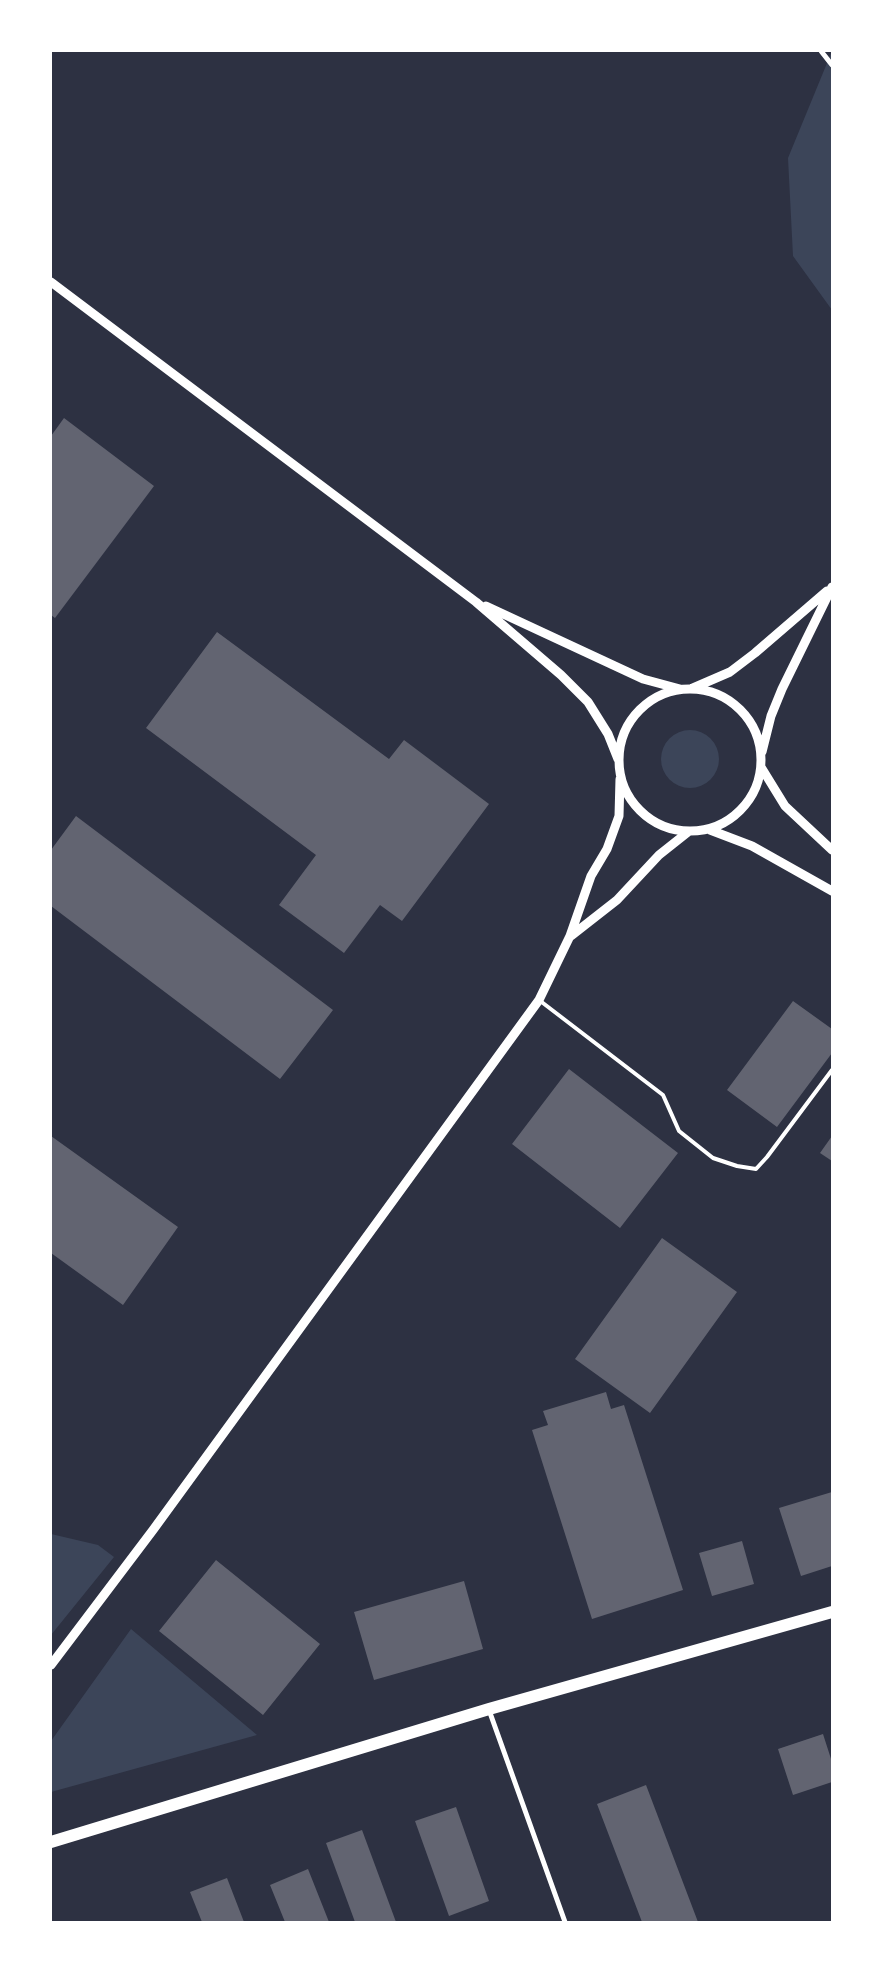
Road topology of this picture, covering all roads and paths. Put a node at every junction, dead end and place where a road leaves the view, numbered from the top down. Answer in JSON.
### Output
{"nodes":[{"id":1,"x":821,"y":51,"type":"edge"},
{"id":2,"x":832,"y":64,"type":"edge"},
{"id":3,"x":51,"y":282,"type":"edge"},
{"id":4,"x":831,"y":587,"type":"edge"},
{"id":5,"x":476,"y":602,"type":"junction"},
{"id":6,"x":693,"y":688,"type":"junction"},
{"id":7,"x":682,"y":689,"type":"junction"},
{"id":8,"x":761,"y":755,"type":"junction"},
{"id":9,"x":618,"y":759,"type":"junction"},
{"id":10,"x":761,"y":767,"type":"junction"},
{"id":11,"x":620,"y":779,"type":"junction"},
{"id":12,"x":710,"y":830,"type":"junction"},
{"id":13,"x":688,"y":832,"type":"junction"},
{"id":14,"x":832,"y":850,"type":"edge"},
{"id":15,"x":832,"y":891,"type":"edge"},
{"id":16,"x":570,"y":936,"type":"junction"},
{"id":17,"x":539,"y":1000,"type":"junction"},
{"id":18,"x":832,"y":1070,"type":"edge"},
{"id":19,"x":832,"y":1612,"type":"edge"},
{"id":20,"x":51,"y":1665,"type":"edge"},
{"id":21,"x":489,"y":1709,"type":"junction"},
{"id":22,"x":51,"y":1842,"type":"edge"},
{"id":23,"x":565,"y":1922,"type":"edge"}],
"edges":[{"from":1,"to":2,"type":"street"},
{"from":3,"to":5,"type":"street"},
{"from":4,"to":6,"type":"street"},
{"from":4,"to":8,"type":"street"},
{"from":5,"to":7,"type":"street"},
{"from":5,"to":9,"type":"street"},
{"from":6,"to":7,"type":"street"},
{"from":6,"to":8,"type":"street"},
{"from":7,"to":9,"type":"street"},
{"from":8,"to":10,"type":"street"},
{"from":9,"to":11,"type":"street"},
{"from":10,"to":12,"type":"street"},
{"from":10,"to":14,"type":"street"},
{"from":11,"to":13,"type":"street"},
{"from":11,"to":16,"type":"street"},
{"from":12,"to":13,"type":"street"},
{"from":12,"to":15,"type":"street"},
{"from":13,"to":16,"type":"street"},
{"from":16,"to":17,"type":"street"},
{"from":17,"to":18,"type":"lane"},
{"from":17,"to":20,"type":"street"},
{"from":19,"to":21,"type":"main road"},
{"from":21,"to":22,"type":"main road"},
{"from":21,"to":23,"type":"street"}]}
